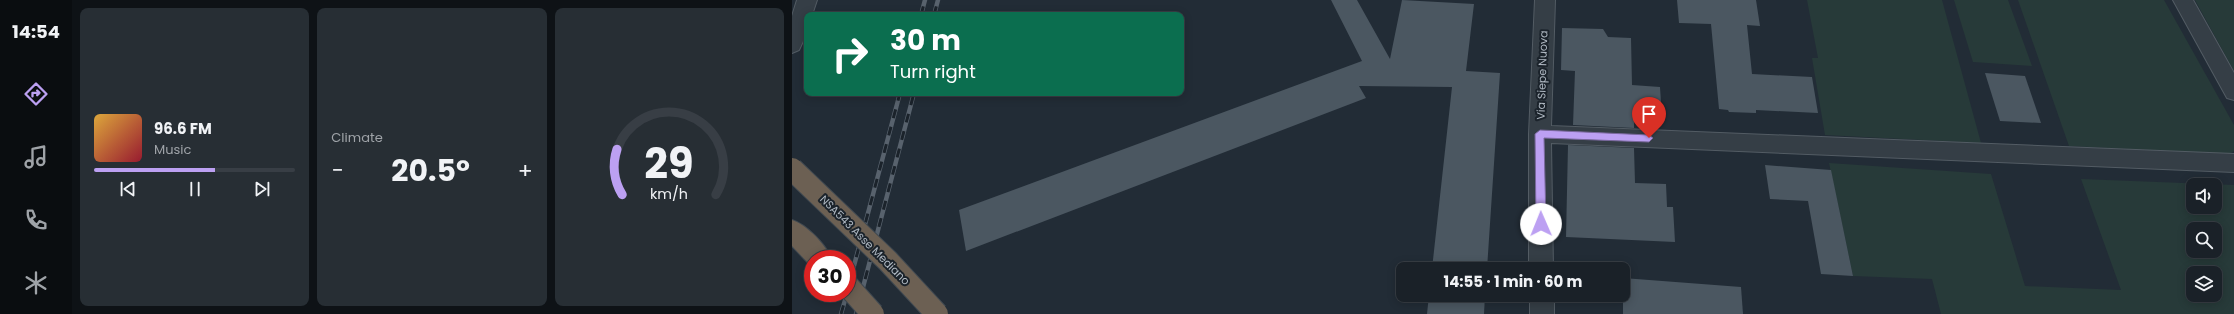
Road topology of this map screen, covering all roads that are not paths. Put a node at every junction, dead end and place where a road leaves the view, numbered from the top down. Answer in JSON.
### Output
{"nodes":[{"id":1,"x":807,"y":0,"type":"edge"},
{"id":2,"x":1545,"y":0,"type":"edge"},
{"id":3,"x":2183,"y":0,"type":"edge"},
{"id":4,"x":792,"y":45,"type":"edge"},
{"id":5,"x":2234,"y":92,"type":"edge"},
{"id":6,"x":1540,"y":134,"type":"junction"},
{"id":7,"x":2234,"y":163,"type":"edge"},
{"id":8,"x":792,"y":169,"type":"edge"},
{"id":9,"x":792,"y":230,"type":"edge"},
{"id":10,"x":811,"y":250,"type":"edge"},
{"id":11,"x":1542,"y":262,"type":"edge"},
{"id":12,"x":856,"y":295,"type":"edge"},
{"id":13,"x":1542,"y":302,"type":"edge"},
{"id":14,"x":873,"y":314,"type":"edge"},
{"id":15,"x":937,"y":314,"type":"edge"},
{"id":16,"x":1542,"y":314,"type":"edge"}],
"edges":[{"from":1,"to":4,"type":"street"},
{"from":2,"to":6,"type":"street","name":"Via Siepe Nuova"},
{"from":3,"to":5,"type":"street"},
{"from":6,"to":7,"type":"street"},
{"from":6,"to":11,"type":"street","name":"Via Siepe Nuova"},
{"from":8,"to":15,"type":"highway","name":"NSA543 Asse Mediano","bridge":true},
{"from":9,"to":10,"type":"highway"},
{"from":12,"to":14,"type":"highway","bridge":true},
{"from":13,"to":16,"type":"street"}]}
